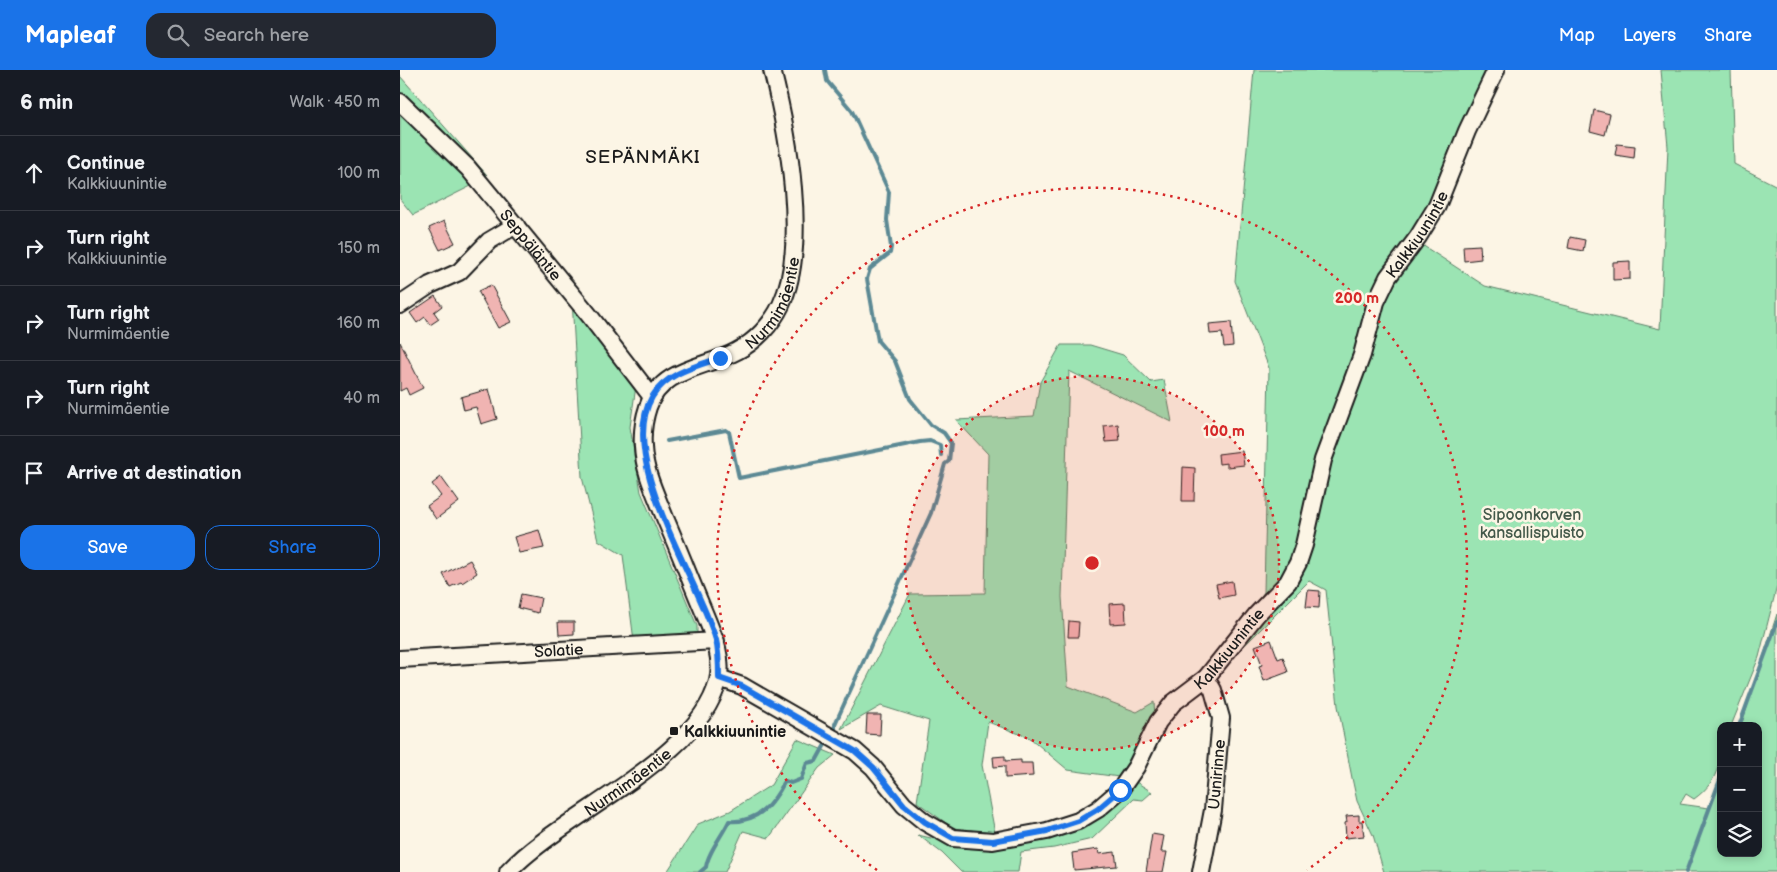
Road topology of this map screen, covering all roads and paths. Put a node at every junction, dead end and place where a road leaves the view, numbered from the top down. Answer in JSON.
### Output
{"nodes":[{"id":1,"x":772,"y":70,"type":"edge"},
{"id":2,"x":1496,"y":70,"type":"edge"},
{"id":3,"x":400,"y":102,"type":"edge"},
{"id":4,"x":516,"y":225,"type":"junction"},
{"id":5,"x":400,"y":306,"type":"edge"},
{"id":6,"x":652,"y":396,"type":"junction"},
{"id":7,"x":716,"y":641,"type":"junction"},
{"id":8,"x":400,"y":659,"type":"edge"},
{"id":9,"x":719,"y":678,"type":"junction"},
{"id":10,"x":1206,"y":678,"type":"junction"},
{"id":11,"x":508,"y":872,"type":"edge"},
{"id":12,"x":1201,"y":872,"type":"edge"}],
"edges":[{"from":1,"to":6,"type":"street","name":"Nurmimäentie"},
{"from":2,"to":10,"type":"street","name":"Kalkkiuunintie"},
{"from":3,"to":4,"type":"street","name":"Seppäläntie"},
{"from":4,"to":5,"type":"street"},
{"from":4,"to":6,"type":"street","name":"Seppäläntie"},
{"from":6,"to":7,"type":"street","name":"Nurmimäentie"},
{"from":7,"to":8,"type":"street","name":"Solatie"},
{"from":7,"to":9,"type":"street","name":"Nurmimäentie"},
{"from":9,"to":10,"type":"street","name":"Kalkkiuunintie"},
{"from":9,"to":11,"type":"street","name":"Nurmimäentie"},
{"from":10,"to":12,"type":"street","name":"Uunirinne"}]}
